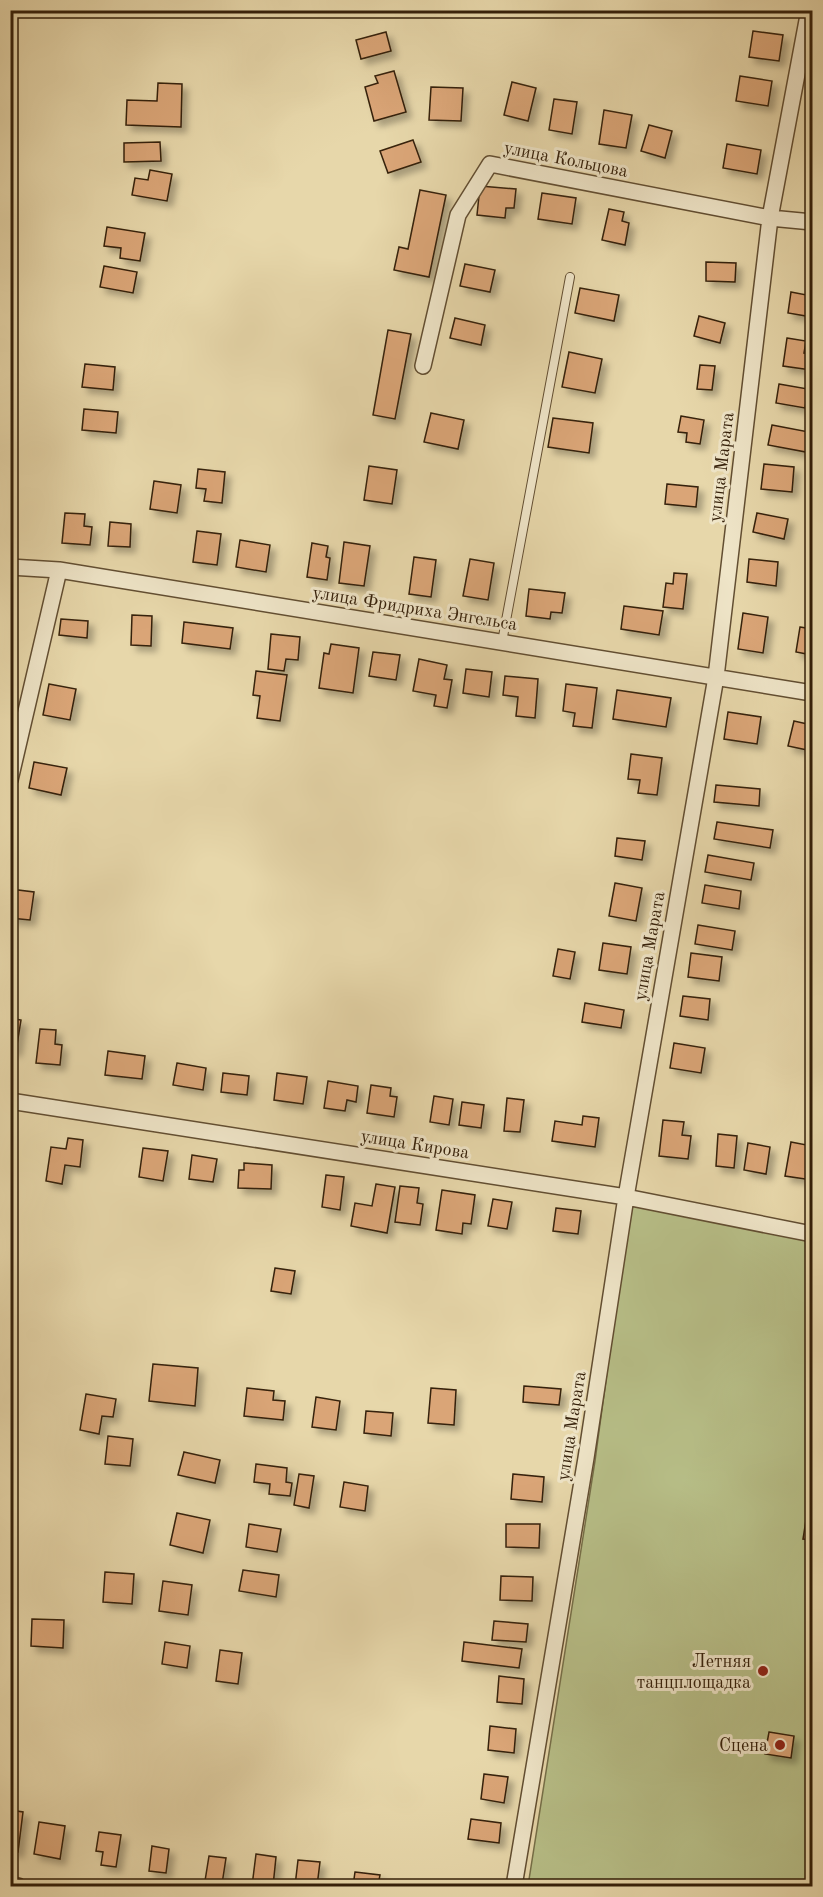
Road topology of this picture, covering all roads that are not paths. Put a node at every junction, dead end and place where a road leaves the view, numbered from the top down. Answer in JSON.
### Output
{"nodes":[{"id":1,"x":809,"y":10,"type":"edge"},
{"id":2,"x":770,"y":218,"type":"junction"},
{"id":3,"x":813,"y":222,"type":"edge"},
{"id":4,"x":570,"y":277,"type":"dead end"},
{"id":5,"x":423,"y":366,"type":"dead end"},
{"id":6,"x":10,"y":567,"type":"edge"},
{"id":7,"x":59,"y":570,"type":"junction"},
{"id":8,"x":502,"y":642,"type":"junction"},
{"id":9,"x":716,"y":677,"type":"junction"},
{"id":10,"x":813,"y":693,"type":"edge"},
{"id":11,"x":10,"y":780,"type":"edge"},
{"id":12,"x":10,"y":1101,"type":"edge"},
{"id":13,"x":626,"y":1197,"type":"junction"},
{"id":14,"x":813,"y":1234,"type":"edge"},
{"id":15,"x":10,"y":1886,"type":"edge"},
{"id":16,"x":18,"y":1887,"type":"edge"},
{"id":17,"x":514,"y":1887,"type":"edge"}],
"edges":[{"from":1,"to":2,"type":"street","name":"улица Марата"},
{"from":2,"to":3,"type":"street","name":"улица Кольцова"},
{"from":2,"to":5,"type":"street","name":"улица Кольцова"},
{"from":2,"to":9,"type":"street","name":"улица Марата"},
{"from":4,"to":8,"type":"lane"},
{"from":6,"to":7,"type":"street","name":"улица Фридриха Энгельса"},
{"from":7,"to":8,"type":"street","name":"улица Фридриха Энгельса"},
{"from":7,"to":11,"type":"street"},
{"from":8,"to":9,"type":"street","name":"улица Фридриха Энгельса"},
{"from":9,"to":10,"type":"street","name":"улица Фридриха Энгельса"},
{"from":9,"to":13,"type":"street","name":"улица Марата"},
{"from":12,"to":13,"type":"street","name":"улица Кирова"},
{"from":13,"to":14,"type":"street","name":"улица Кирова"},
{"from":13,"to":17,"type":"street","name":"улица Марата"},
{"from":15,"to":16,"type":"street"}]}
